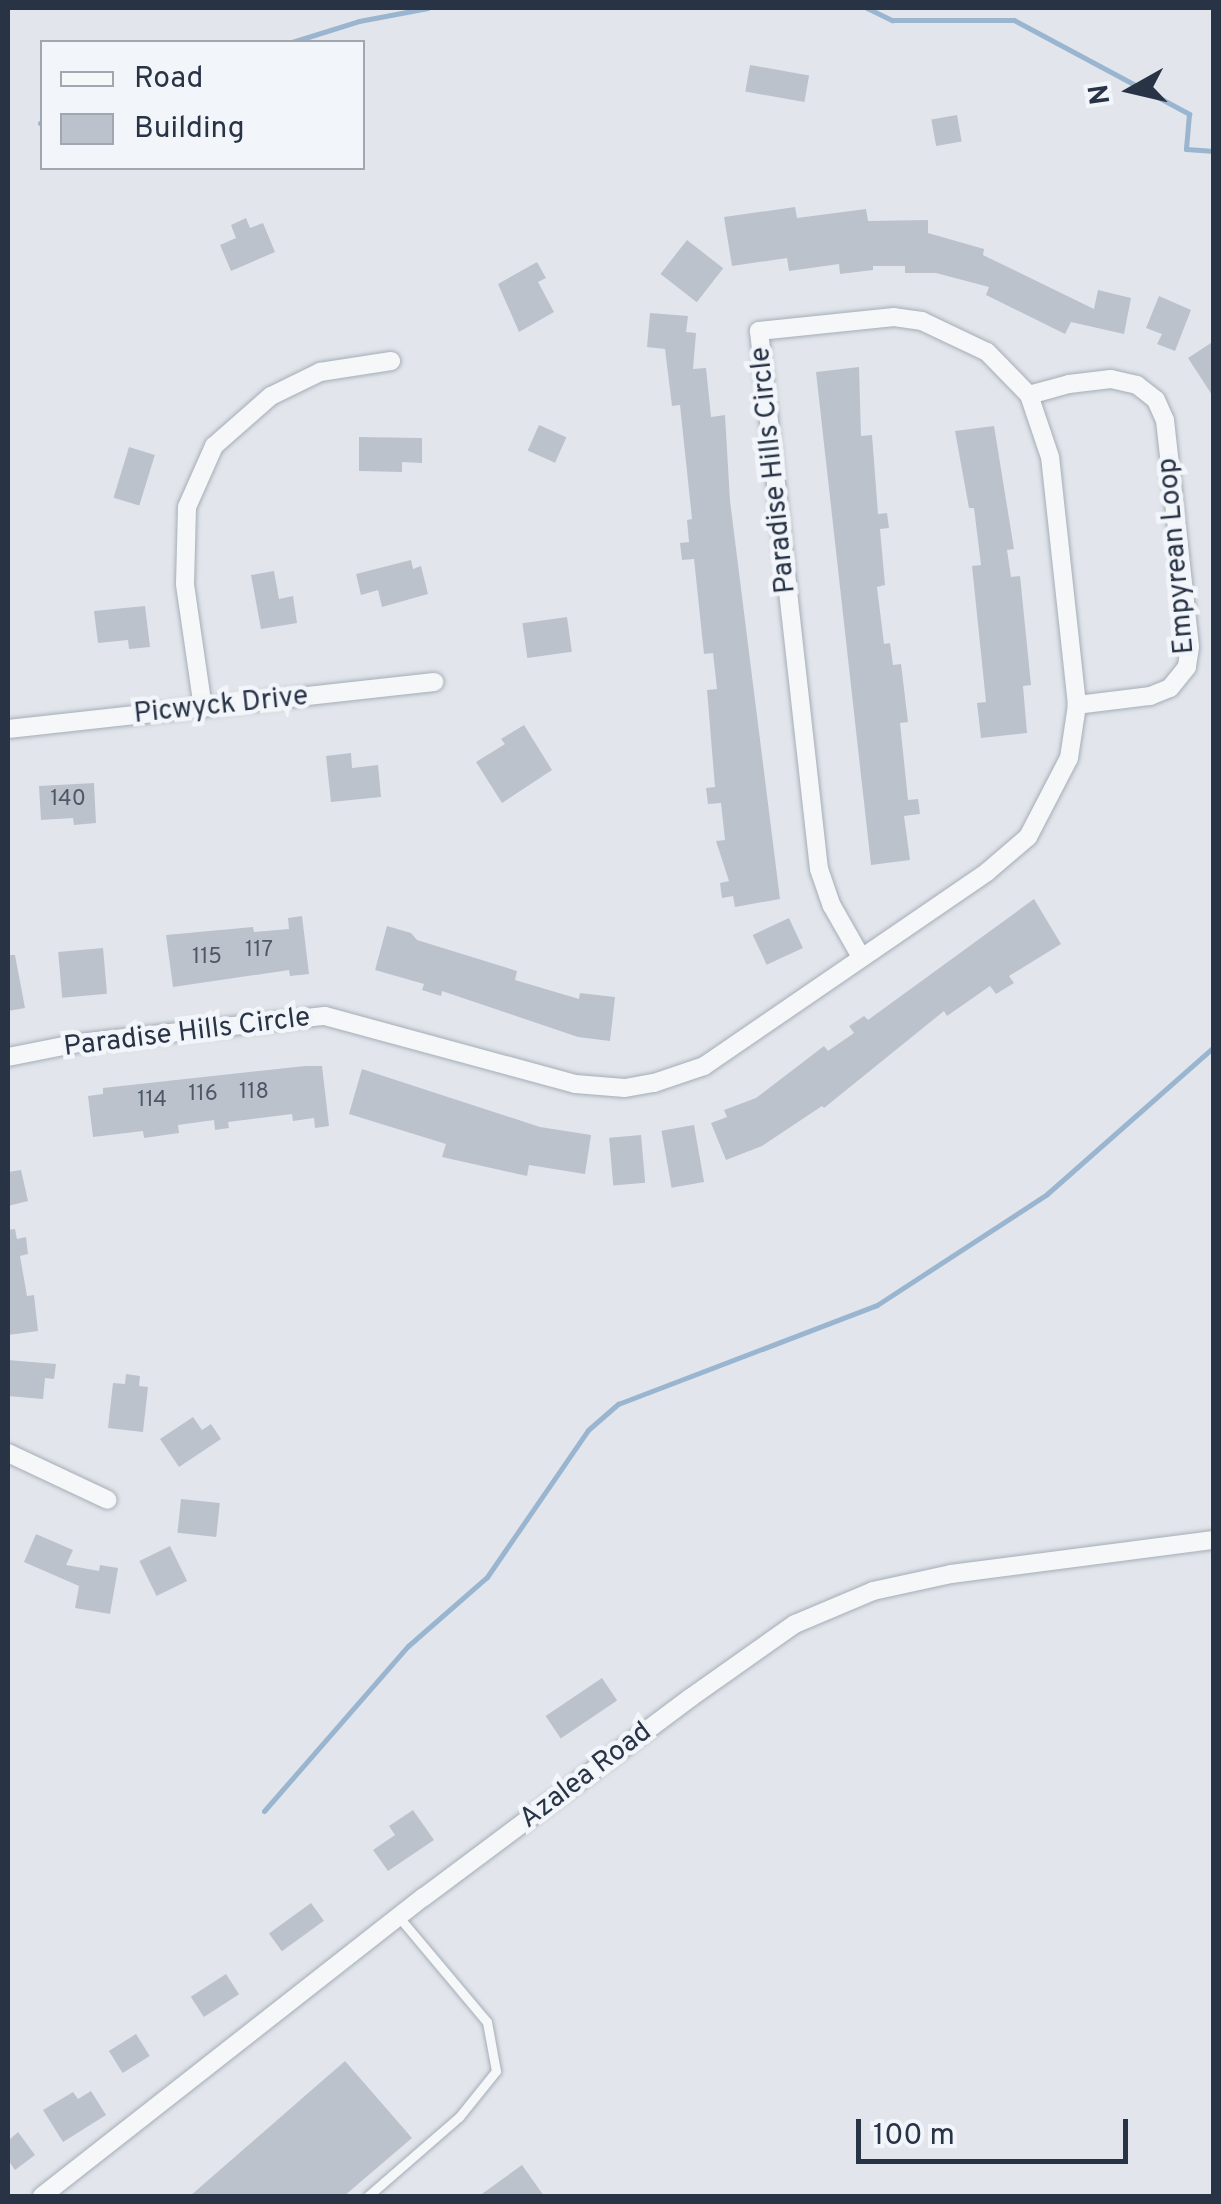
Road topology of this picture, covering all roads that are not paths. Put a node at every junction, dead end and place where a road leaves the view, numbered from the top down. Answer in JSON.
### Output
{"nodes":[{"id":1,"x":391,"y":361,"type":"dead end"},
{"id":2,"x":1029,"y":396,"type":"junction"},
{"id":3,"x":434,"y":682,"type":"dead end"},
{"id":4,"x":1077,"y":705,"type":"junction"},
{"id":5,"x":203,"y":708,"type":"junction"},
{"id":6,"x":8,"y":730,"type":"edge"},
{"id":7,"x":861,"y":957,"type":"junction"},
{"id":8,"x":8,"y":1058,"type":"edge"},
{"id":9,"x":8,"y":1454,"type":"edge"},
{"id":10,"x":108,"y":1500,"type":"dead end"},
{"id":11,"x":1214,"y":1540,"type":"edge"},
{"id":12,"x":399,"y":1917,"type":"junction"},
{"id":13,"x":42,"y":2196,"type":"edge"},
{"id":14,"x":368,"y":2196,"type":"edge"}],
"edges":[{"from":1,"to":5,"type":"street"},
{"from":2,"to":4,"type":"street","name":"Paradise Hills Circle"},
{"from":2,"to":4,"type":"street","name":"Empyrean Loop"},
{"from":2,"to":7,"type":"street","name":"Paradise Hills Circle"},
{"from":3,"to":5,"type":"street","name":"Picwyck Drive"},
{"from":4,"to":7,"type":"street","name":"Paradise Hills Circle"},
{"from":5,"to":6,"type":"street","name":"Picwyck Drive"},
{"from":7,"to":8,"type":"street","name":"Paradise Hills Circle"},
{"from":9,"to":10,"type":"street"},
{"from":11,"to":12,"type":"street","name":"Azalea Road"},
{"from":12,"to":13,"type":"street","name":"Azalea Road"},
{"from":12,"to":14,"type":"lane"}]}
